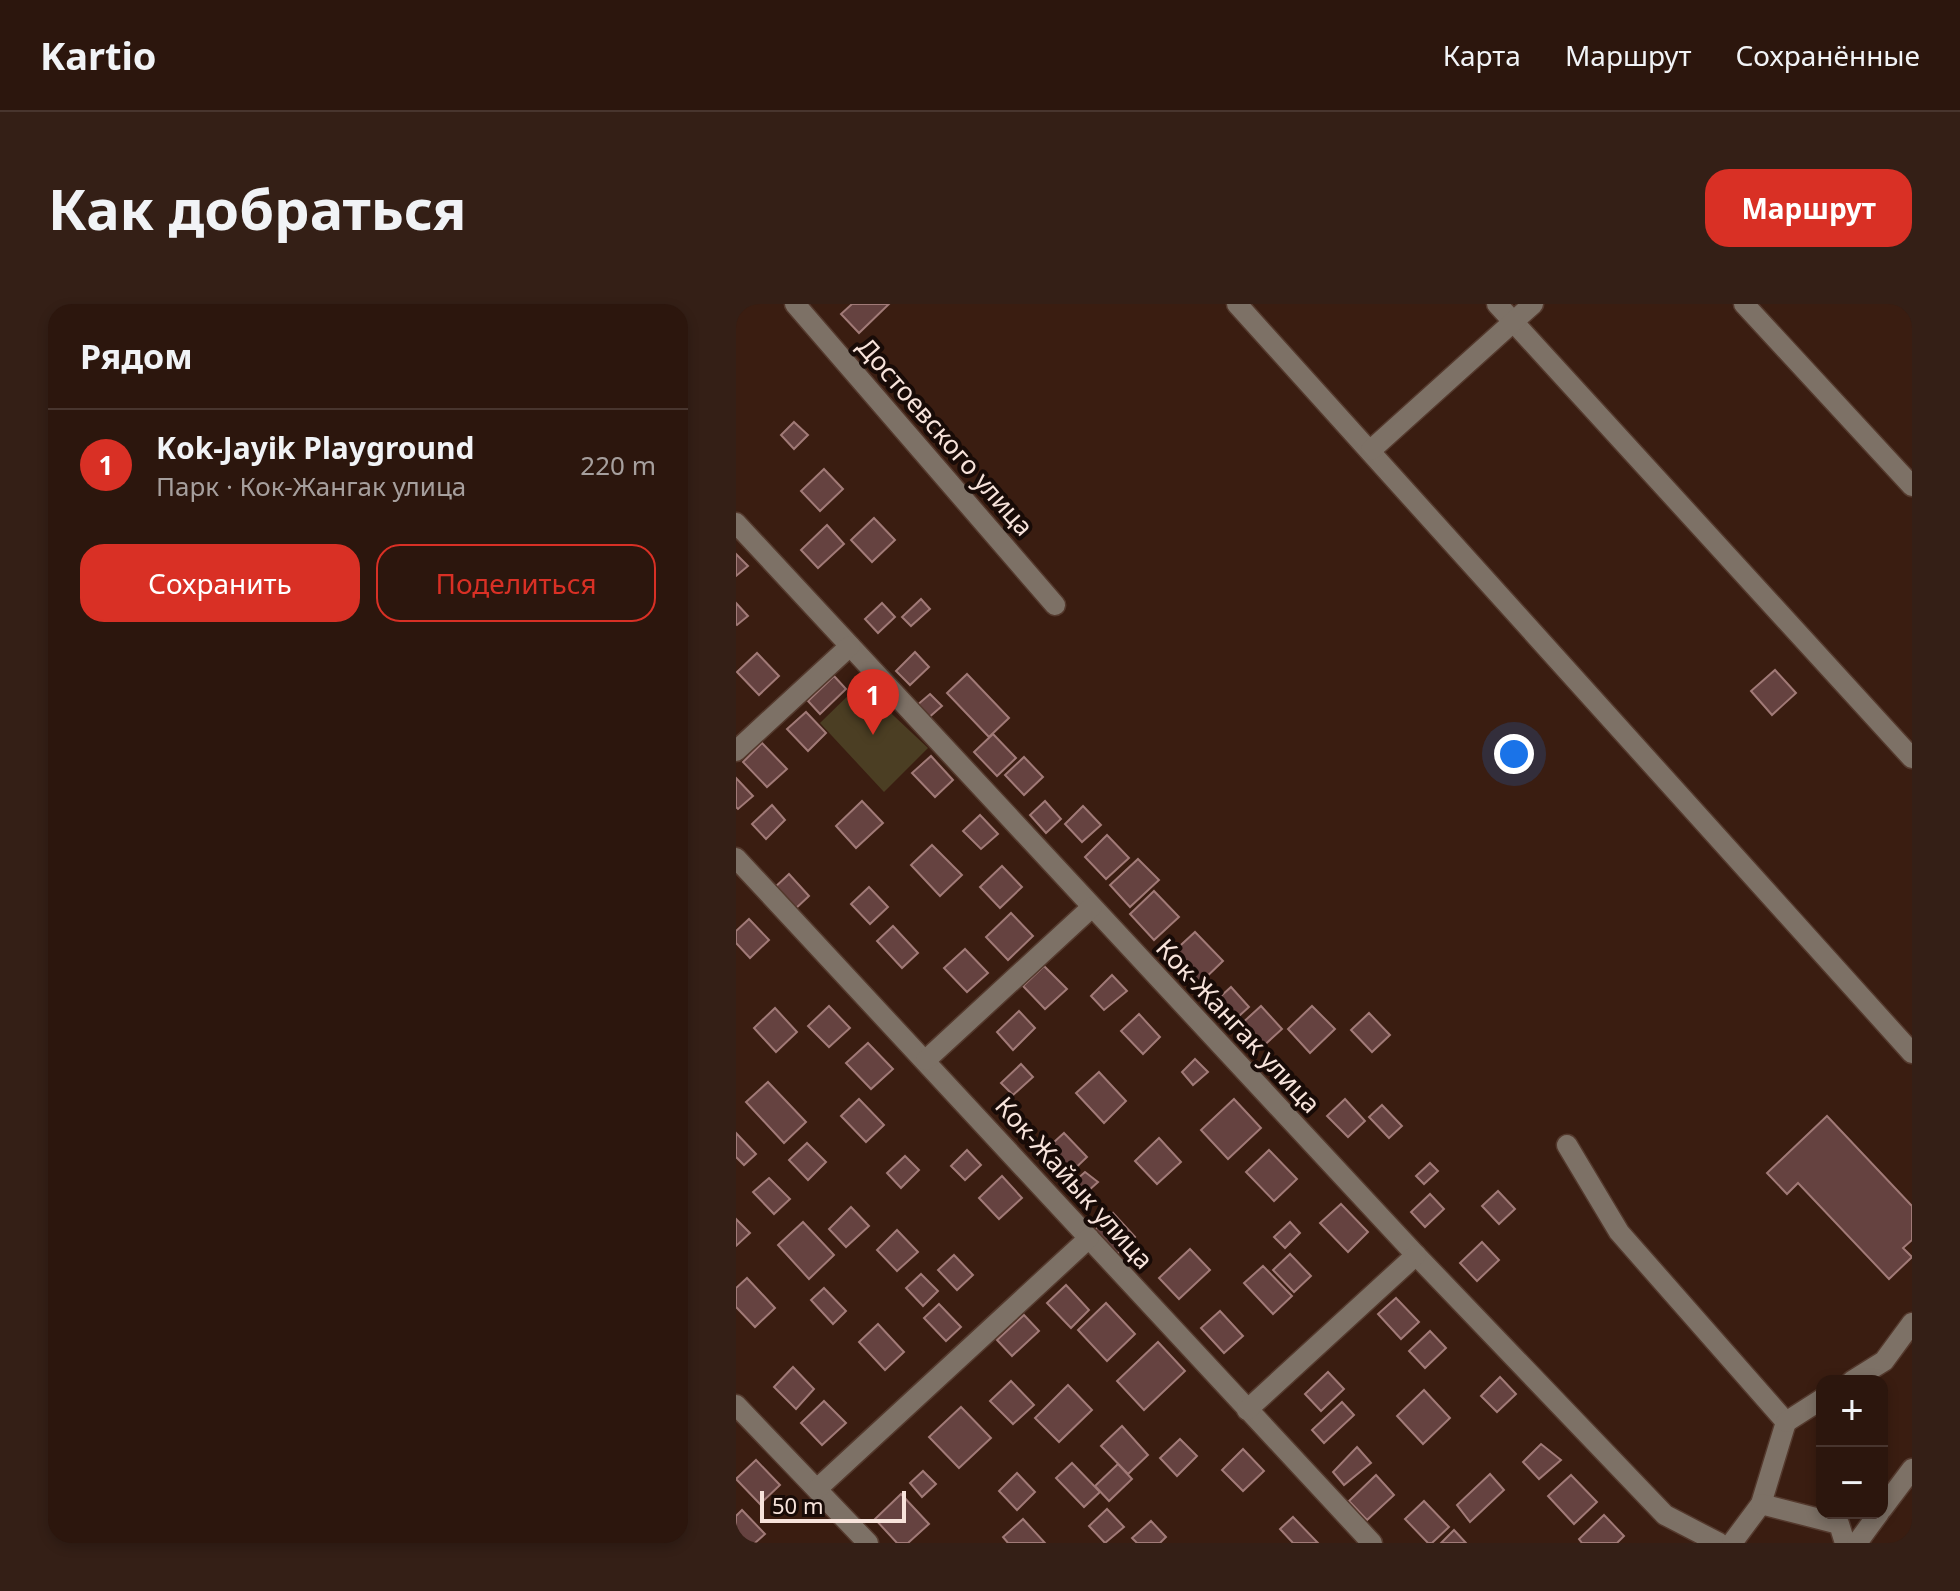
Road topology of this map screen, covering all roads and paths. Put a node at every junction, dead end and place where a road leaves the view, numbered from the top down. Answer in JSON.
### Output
{"nodes":[{"id":1,"x":795,"y":304,"type":"edge"},
{"id":2,"x":1237,"y":304,"type":"edge"},
{"id":3,"x":1497,"y":304,"type":"edge"},
{"id":4,"x":1533,"y":304,"type":"edge"},
{"id":5,"x":1744,"y":304,"type":"edge"},
{"id":6,"x":1513,"y":322,"type":"junction"},
{"id":7,"x":1371,"y":450,"type":"junction"},
{"id":8,"x":1912,"y":486,"type":"edge"},
{"id":9,"x":736,"y":523,"type":"edge"},
{"id":10,"x":1055,"y":605,"type":"dead end"},
{"id":11,"x":850,"y":646,"type":"junction"},
{"id":12,"x":736,"y":751,"type":"edge"},
{"id":13,"x":1912,"y":758,"type":"edge"},
{"id":14,"x":736,"y":858,"type":"edge"},
{"id":15,"x":1092,"y":907,"type":"junction"},
{"id":16,"x":1912,"y":1053,"type":"edge"},
{"id":17,"x":926,"y":1060,"type":"junction"},
{"id":18,"x":1567,"y":1145,"type":"dead end"},
{"id":19,"x":1089,"y":1238,"type":"junction"},
{"id":20,"x":1416,"y":1255,"type":"junction"},
{"id":21,"x":1912,"y":1323,"type":"edge"},
{"id":22,"x":1862,"y":1375,"type":"edge"},
{"id":23,"x":1816,"y":1403,"type":"edge"},
{"id":24,"x":736,"y":1405,"type":"edge"},
{"id":25,"x":1247,"y":1410,"type":"junction"},
{"id":26,"x":1786,"y":1422,"type":"junction"},
{"id":27,"x":1912,"y":1469,"type":"edge"},
{"id":28,"x":817,"y":1489,"type":"junction"},
{"id":29,"x":1888,"y":1500,"type":"edge"},
{"id":30,"x":1761,"y":1504,"type":"junction"},
{"id":31,"x":1874,"y":1519,"type":"edge"},
{"id":32,"x":868,"y":1543,"type":"edge"},
{"id":33,"x":1372,"y":1543,"type":"edge"},
{"id":34,"x":1719,"y":1543,"type":"edge"},
{"id":35,"x":1732,"y":1543,"type":"edge"},
{"id":36,"x":1845,"y":1543,"type":"edge"},
{"id":37,"x":1857,"y":1543,"type":"edge"}],
"edges":[{"from":1,"to":10,"type":"street","name":"Достоевского улица"},
{"from":2,"to":7,"type":"street"},
{"from":3,"to":6,"type":"street"},
{"from":4,"to":6,"type":"street"},
{"from":5,"to":8,"type":"street"},
{"from":6,"to":7,"type":"street"},
{"from":6,"to":13,"type":"street"},
{"from":7,"to":16,"type":"street"},
{"from":9,"to":11,"type":"street","name":"Кок-Жангак улица"},
{"from":11,"to":12,"type":"street"},
{"from":11,"to":15,"type":"street","name":"Кок-Жангак улица"},
{"from":14,"to":17,"type":"street","name":"Кок-Жайык улица"},
{"from":15,"to":17,"type":"street"},
{"from":15,"to":20,"type":"street","name":"Кок-Жангак улица"},
{"from":17,"to":19,"type":"street","name":"Кок-Жайык улица"},
{"from":18,"to":26,"type":"street"},
{"from":19,"to":25,"type":"street","name":"Кок-Жайык улица"},
{"from":19,"to":28,"type":"street"},
{"from":20,"to":25,"type":"street"},
{"from":20,"to":34,"type":"street","name":"Кок-Жангак улица"},
{"from":21,"to":22,"type":"street"},
{"from":23,"to":26,"type":"street"},
{"from":24,"to":28,"type":"street"},
{"from":25,"to":33,"type":"street","name":"Кок-Жайык улица"},
{"from":26,"to":30,"type":"street"},
{"from":27,"to":29,"type":"street"},
{"from":28,"to":32,"type":"street"},
{"from":30,"to":35,"type":"street"},
{"from":30,"to":36,"type":"street"},
{"from":31,"to":37,"type":"street"}]}
